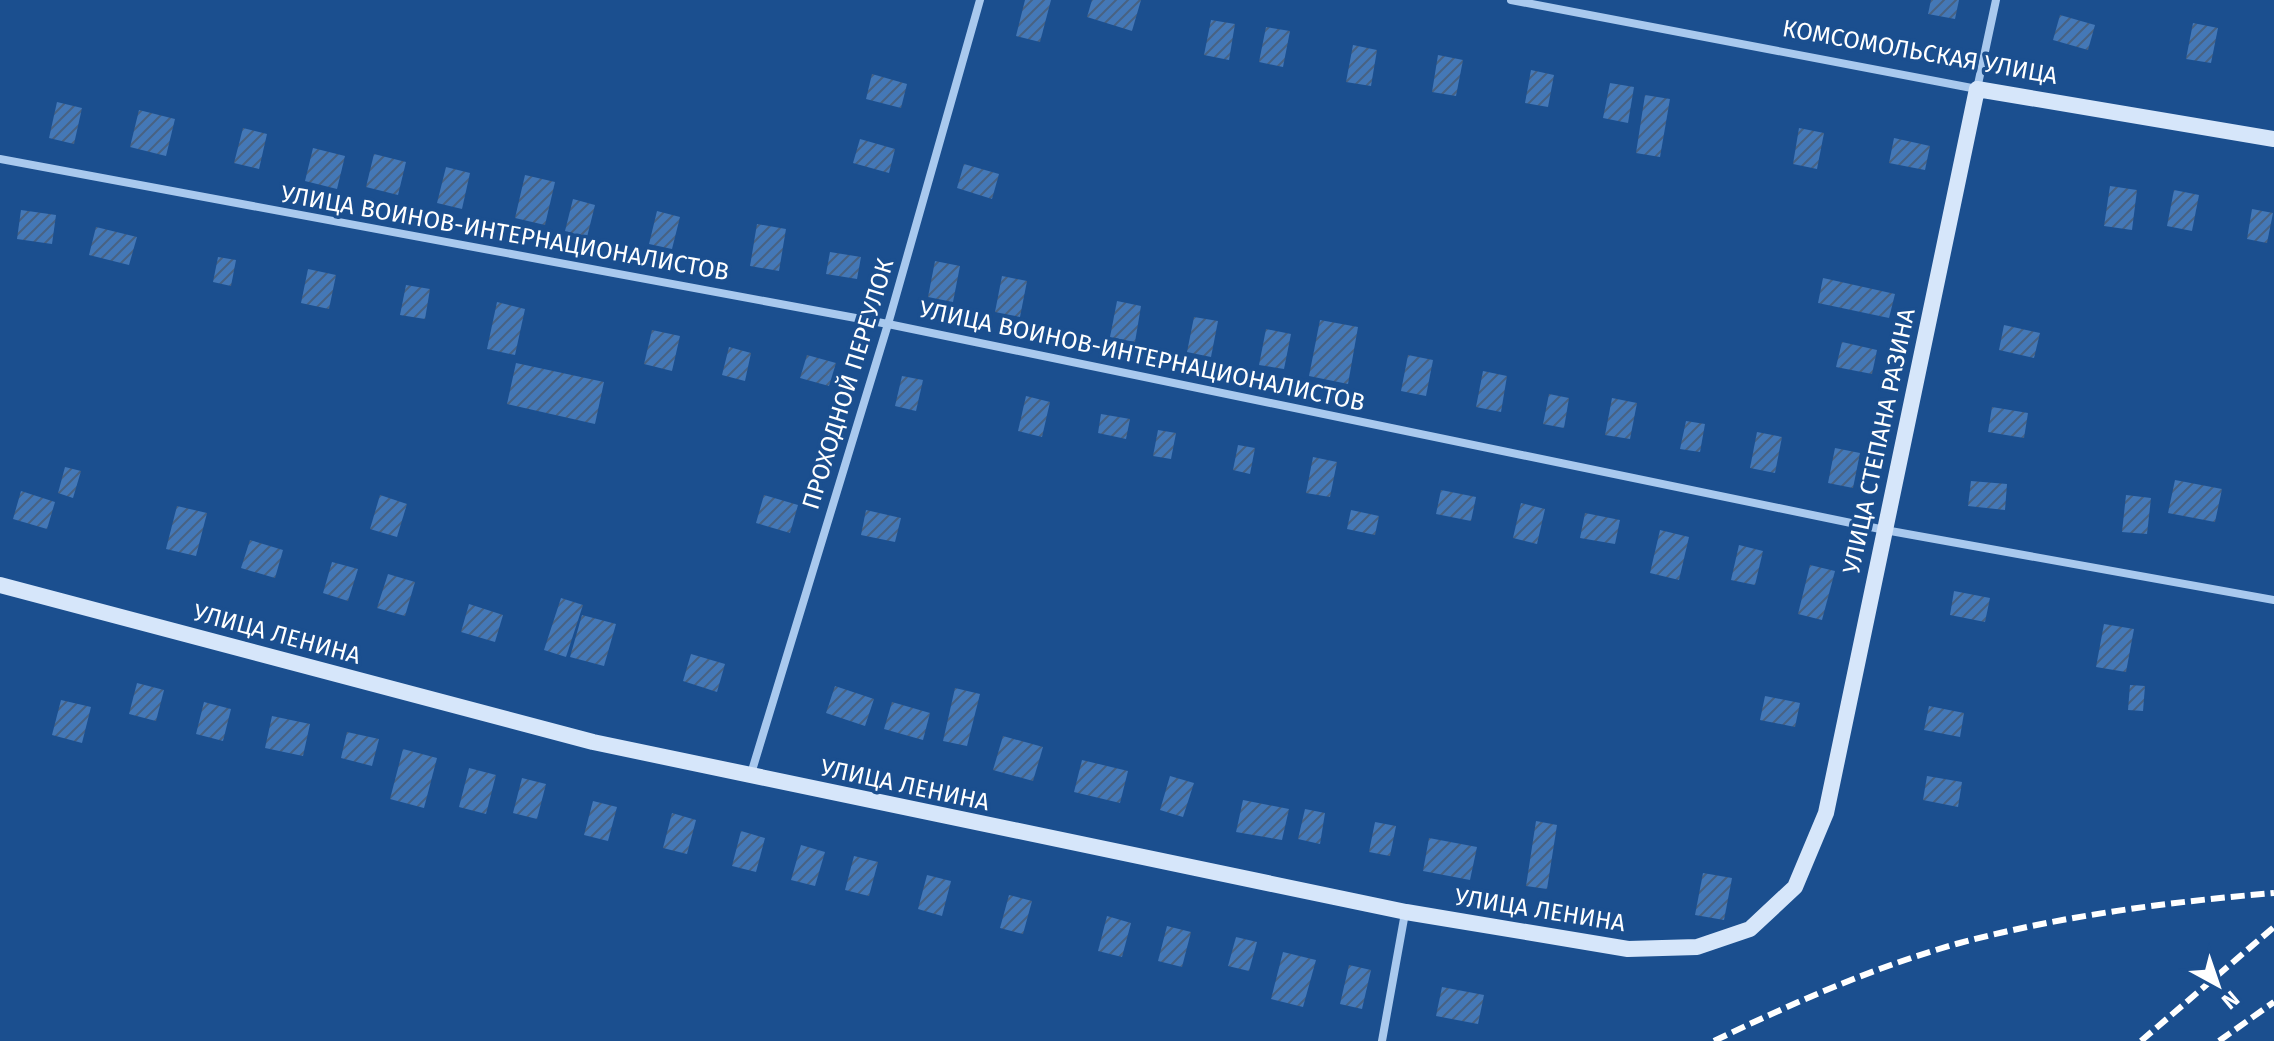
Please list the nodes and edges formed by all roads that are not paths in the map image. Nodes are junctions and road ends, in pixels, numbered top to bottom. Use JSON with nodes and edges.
{"nodes":[{"id":1,"x":980,"y":0,"type":"edge"},
{"id":2,"x":1511,"y":0,"type":"edge"},
{"id":3,"x":1996,"y":0,"type":"edge"},
{"id":4,"x":1977,"y":89,"type":"junction"},
{"id":5,"x":2274,"y":139,"type":"edge"},
{"id":6,"x":0,"y":159,"type":"edge"},
{"id":7,"x":888,"y":324,"type":"junction"},
{"id":8,"x":1885,"y":530,"type":"junction"},
{"id":9,"x":0,"y":585,"type":"edge"},
{"id":10,"x":2274,"y":600,"type":"edge"},
{"id":11,"x":750,"y":777,"type":"junction"},
{"id":12,"x":1795,"y":887,"type":"joint"},
{"id":13,"x":1406,"y":912,"type":"junction"},
{"id":14,"x":1382,"y":1041,"type":"edge"}],
"edges":[{"from":1,"to":7,"type":"street","name":"ПРОХОДНОЙ ПЕРЕУЛОК"},
{"from":2,"to":4,"type":"street","name":"КОМСОМОЛЬСКАЯ УЛИЦА"},
{"from":3,"to":4,"type":"street","name":"УЛИЦА СТЕПАНА РАЗИНА"},
{"from":4,"to":5,"type":"main road","name":"КОМСОМОЛЬСКАЯ УЛИЦА"},
{"from":4,"to":8,"type":"main road","name":"УЛИЦА СТЕПАНА РАЗИНА"},
{"from":6,"to":7,"type":"street","name":"УЛИЦА ВОИНОВ-ИНТЕРНАЦИОНАЛИСТОВ"},
{"from":7,"to":8,"type":"street","name":"УЛИЦА ВОИНОВ-ИНТЕРНАЦИОНАЛИСТОВ"},
{"from":7,"to":11,"type":"street","name":"ПРОХОДНОЙ ПЕРЕУЛОК"},
{"from":8,"to":10,"type":"street","name":"УЛИЦА ВОИНОВ-ИНТЕРНАЦИОНАЛИСТОВ"},
{"from":8,"to":12,"type":"main road","name":"УЛИЦА СТЕПАНА РАЗИНА"},
{"from":9,"to":11,"type":"main road","name":"УЛИЦА ЛЕНИНА"},
{"from":11,"to":13,"type":"main road","name":"УЛИЦА ЛЕНИНА"},
{"from":12,"to":13,"type":"main road","name":"УЛИЦА ЛЕНИНА"},
{"from":13,"to":14,"type":"street"}]}
